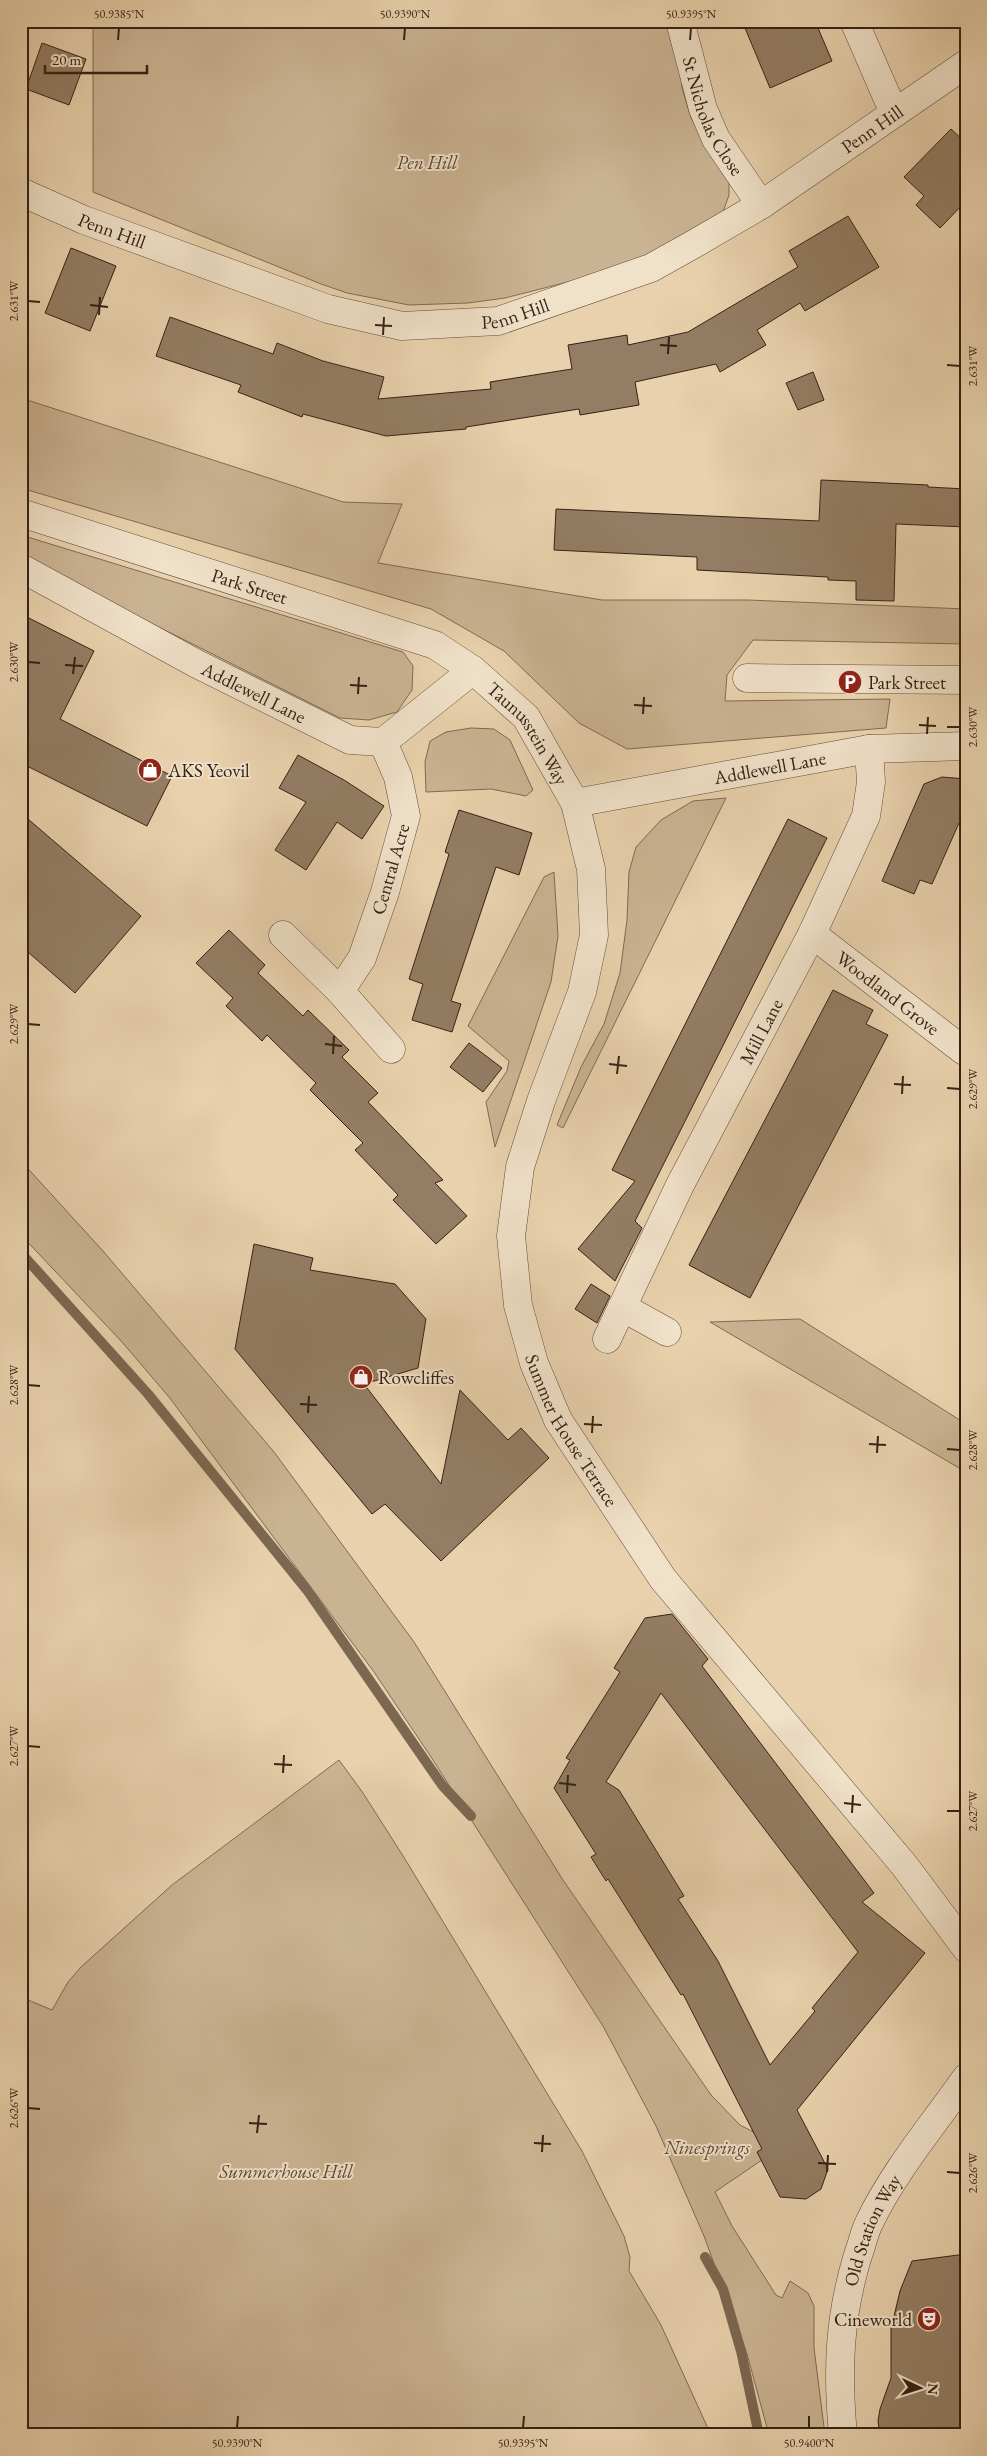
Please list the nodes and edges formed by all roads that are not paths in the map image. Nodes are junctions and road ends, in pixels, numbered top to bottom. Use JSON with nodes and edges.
{"nodes":[{"id":1,"x":680,"y":21,"type":"edge"},
{"id":2,"x":854,"y":21,"type":"edge"},
{"id":3,"x":966,"y":64,"type":"edge"},
{"id":4,"x":894,"y":113,"type":"junction"},
{"id":5,"x":21,"y":192,"type":"edge"},
{"id":6,"x":760,"y":205,"type":"junction"},
{"id":7,"x":21,"y":513,"type":"edge"},
{"id":8,"x":24,"y":574,"type":"edge"},
{"id":9,"x":474,"y":670,"type":"junction"},
{"id":10,"x":748,"y":678,"type":"dead end"},
{"id":11,"x":966,"y":680,"type":"edge"},
{"id":12,"x":383,"y":742,"type":"junction"},
{"id":13,"x":966,"y":746,"type":"edge"},
{"id":14,"x":869,"y":749,"type":"junction"},
{"id":15,"x":574,"y":803,"type":"junction"},
{"id":16,"x":812,"y":934,"type":"junction"},
{"id":17,"x":283,"y":935,"type":"dead end"},
{"id":18,"x":340,"y":991,"type":"junction"},
{"id":19,"x":391,"y":1049,"type":"dead end"},
{"id":20,"x":964,"y":1051,"type":"dead end"},
{"id":21,"x":622,"y":1307,"type":"junction"},
{"id":22,"x":667,"y":1332,"type":"dead end"},
{"id":23,"x":607,"y":1340,"type":"dead end"},
{"id":24,"x":966,"y":1948,"type":"edge"},
{"id":25,"x":966,"y":2078,"type":"edge"},
{"id":26,"x":843,"y":2435,"type":"edge"}],
"edges":[{"from":1,"to":6,"type":"street","name":"St Nicholas Close"},
{"from":2,"to":4,"type":"street"},
{"from":3,"to":4,"type":"street","name":"Penn Hill"},
{"from":4,"to":6,"type":"street","name":"Penn Hill"},
{"from":5,"to":6,"type":"street","name":"Penn Hill"},
{"from":7,"to":9,"type":"street","name":"Park Street"},
{"from":8,"to":12,"type":"street","name":"Addlewell Lane"},
{"from":9,"to":12,"type":"street"},
{"from":9,"to":15,"type":"street","name":"Taunusstein Way"},
{"from":10,"to":11,"type":"street"},
{"from":12,"to":18,"type":"street","name":"Central Acre"},
{"from":13,"to":14,"type":"street","name":"Addlewell Lane"},
{"from":14,"to":15,"type":"street","name":"Addlewell Lane"},
{"from":14,"to":16,"type":"street","name":"Mill Lane"},
{"from":15,"to":24,"type":"street","name":"Summer House Terrace"},
{"from":16,"to":20,"type":"street","name":"Woodland Grove"},
{"from":16,"to":21,"type":"street","name":"Mill Lane"},
{"from":17,"to":18,"type":"street"},
{"from":18,"to":19,"type":"street"},
{"from":21,"to":22,"type":"street"},
{"from":21,"to":23,"type":"street","name":"Mill Lane"},
{"from":25,"to":26,"type":"street","name":"Old Station Way"}]}
